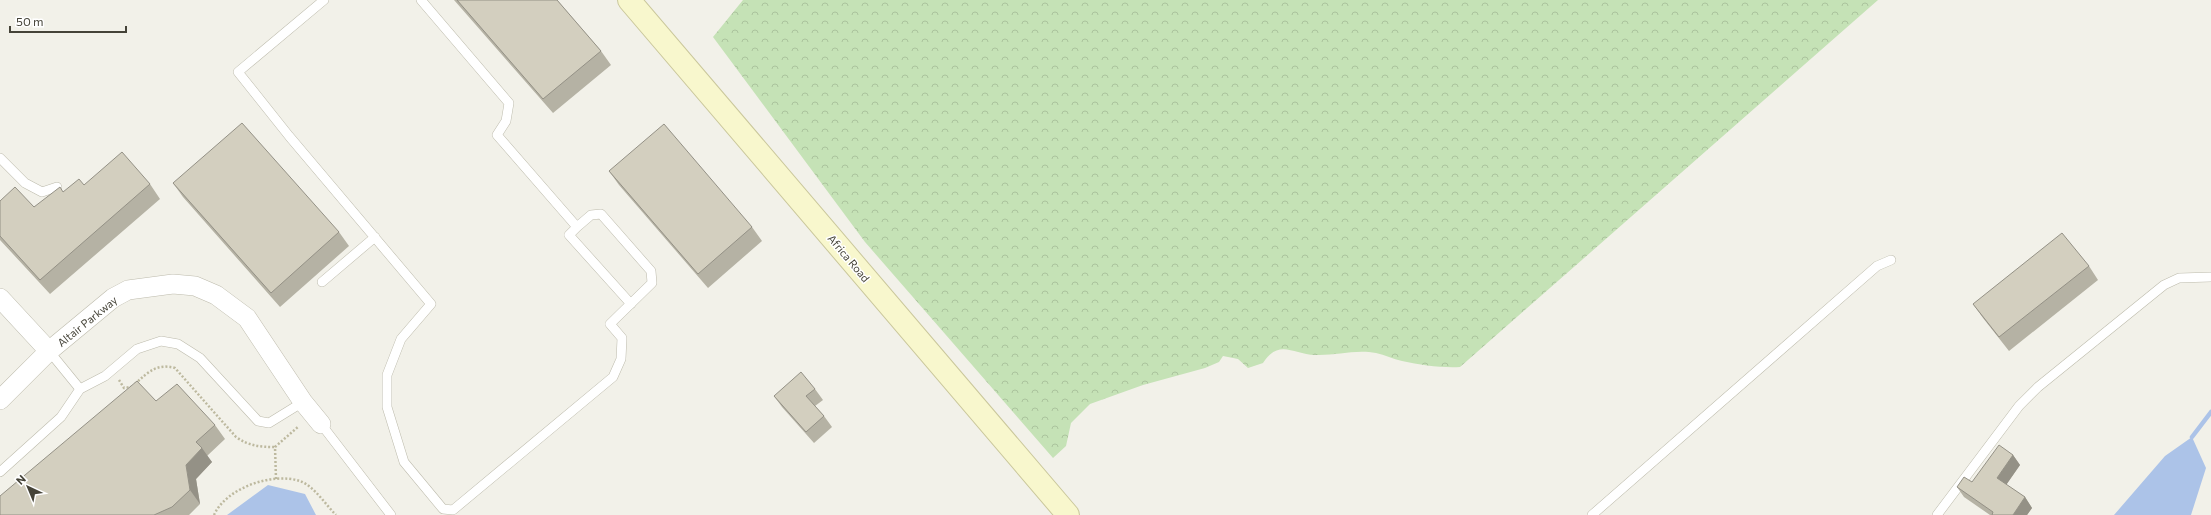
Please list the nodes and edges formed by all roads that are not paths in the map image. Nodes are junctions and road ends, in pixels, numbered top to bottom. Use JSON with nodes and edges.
{"nodes":[{"id":1,"x":324,"y":0,"type":"edge"},
{"id":2,"x":421,"y":0,"type":"edge"},
{"id":3,"x":629,"y":0,"type":"edge"},
{"id":4,"x":0,"y":158,"type":"edge"},
{"id":5,"x":57,"y":187,"type":"edge"},
{"id":6,"x":577,"y":227,"type":"junction"},
{"id":7,"x":375,"y":236,"type":"junction"},
{"id":8,"x":1891,"y":260,"type":"dead end"},
{"id":9,"x":2211,"y":277,"type":"edge"},
{"id":10,"x":322,"y":282,"type":"dead end"},
{"id":11,"x":0,"y":298,"type":"edge"},
{"id":12,"x":630,"y":304,"type":"junction"},
{"id":13,"x":49,"y":352,"type":"junction"},
{"id":14,"x":80,"y":390,"type":"junction"},
{"id":15,"x":0,"y":400,"type":"edge"},
{"id":16,"x":303,"y":402,"type":"junction"},
{"id":17,"x":321,"y":424,"type":"joint"},
{"id":18,"x":0,"y":472,"type":"edge"},
{"id":19,"x":391,"y":515,"type":"edge"},
{"id":20,"x":1068,"y":515,"type":"edge"},
{"id":21,"x":1592,"y":515,"type":"edge"},
{"id":22,"x":1937,"y":515,"type":"edge"}],
"edges":[{"from":1,"to":7,"type":"lane"},
{"from":2,"to":6,"type":"lane"},
{"from":3,"to":20,"type":"street","name":"Africa Road"},
{"from":4,"to":5,"type":"lane"},
{"from":6,"to":12,"type":"lane"},
{"from":6,"to":12,"type":"lane"},
{"from":7,"to":10,"type":"lane"},
{"from":7,"to":12,"type":"lane"},
{"from":8,"to":21,"type":"lane"},
{"from":9,"to":22,"type":"lane"},
{"from":11,"to":13,"type":"street"},
{"from":13,"to":14,"type":"lane"},
{"from":13,"to":15,"type":"street","name":"Altair Parkway"},
{"from":13,"to":16,"type":"street","name":"Altair Parkway"},
{"from":14,"to":16,"type":"lane"},
{"from":14,"to":18,"type":"lane"},
{"from":16,"to":17,"type":"street","name":"Altair Parkway"},
{"from":17,"to":19,"type":"lane"}]}
